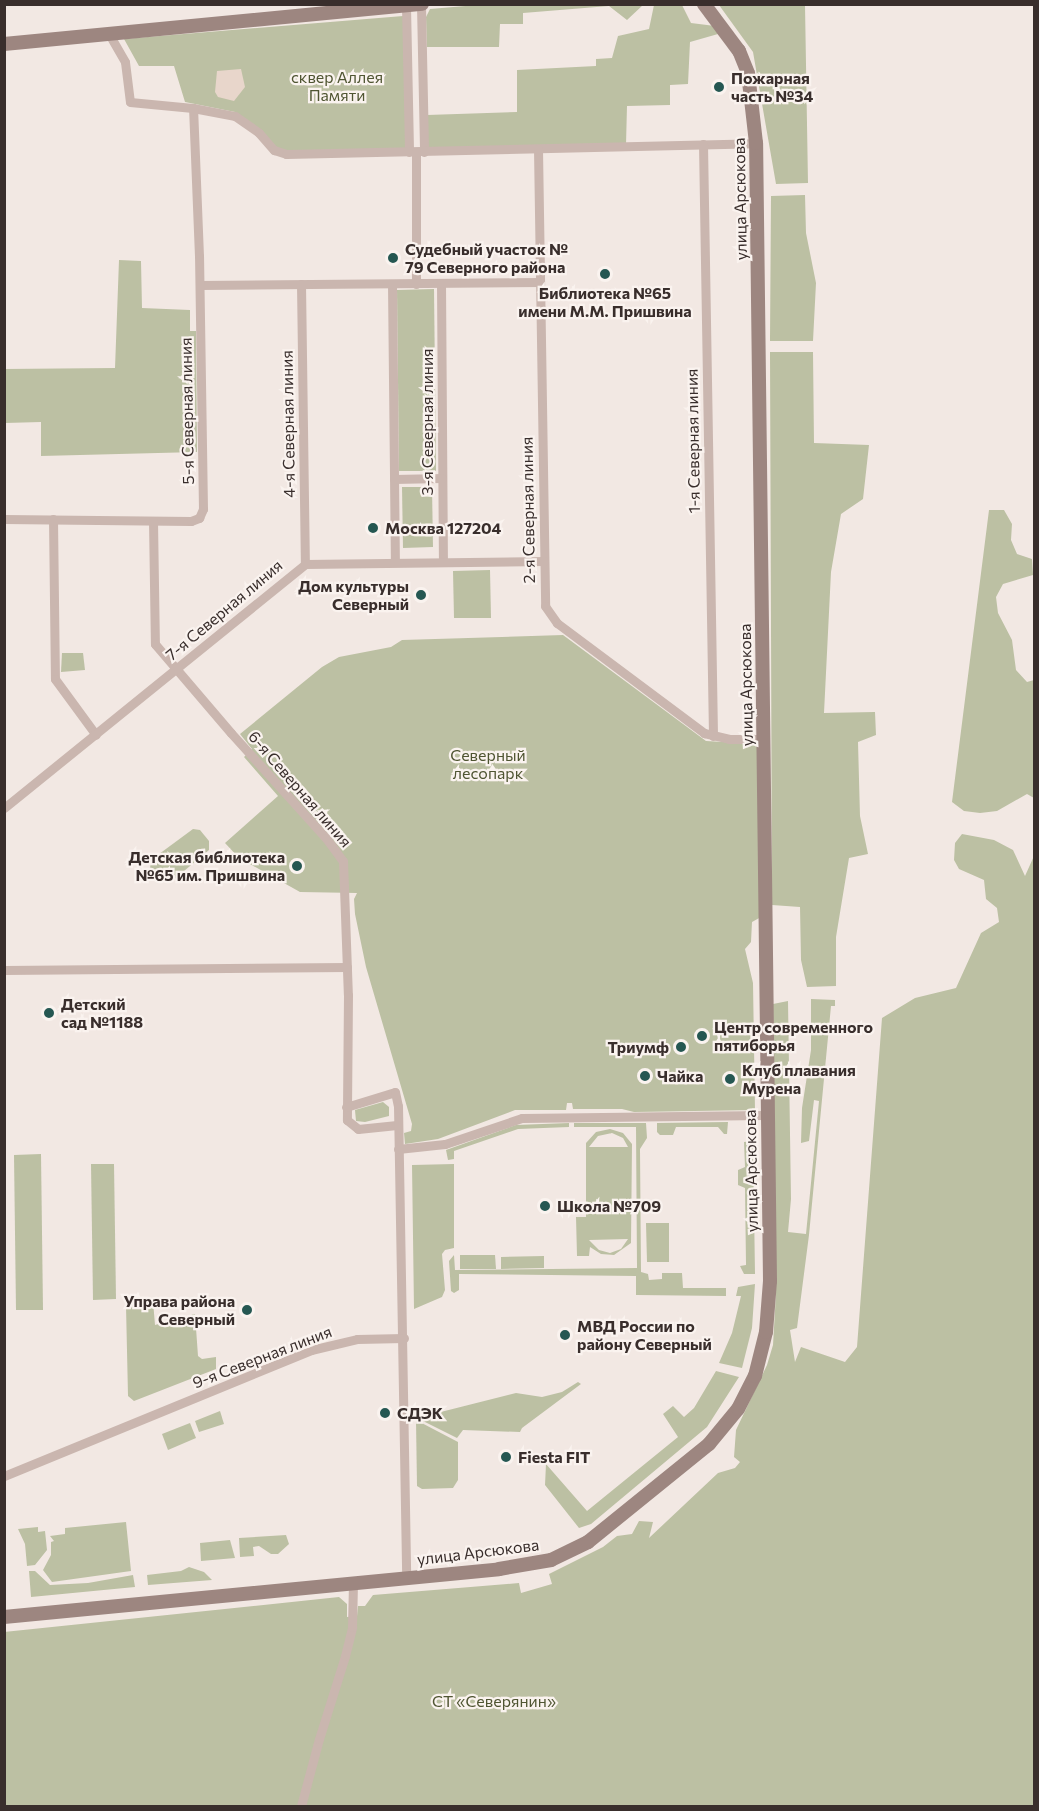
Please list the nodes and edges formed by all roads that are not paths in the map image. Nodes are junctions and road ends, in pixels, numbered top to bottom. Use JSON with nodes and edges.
{"nodes":[{"id":1,"x":704,"y":4,"type":"edge"},
{"id":2,"x":421,"y":5,"type":"edge"},
{"id":3,"x":406,"y":6,"type":"edge"},
{"id":4,"x":109,"y":34,"type":"junction"},
{"id":5,"x":4,"y":44,"type":"edge"},
{"id":6,"x":193,"y":108,"type":"junction"},
{"id":7,"x":756,"y":143,"type":"junction"},
{"id":8,"x":703,"y":144,"type":"junction"},
{"id":9,"x":538,"y":149,"type":"junction"},
{"id":10,"x":416,"y":152,"type":"junction"},
{"id":11,"x":540,"y":282,"type":"junction"},
{"id":12,"x":441,"y":283,"type":"junction"},
{"id":13,"x":301,"y":284,"type":"junction"},
{"id":14,"x":392,"y":284,"type":"junction"},
{"id":15,"x":416,"y":284,"type":"junction"},
{"id":16,"x":200,"y":285,"type":"junction"},
{"id":17,"x":442,"y":478,"type":"junction"},
{"id":18,"x":394,"y":479,"type":"junction"},
{"id":19,"x":4,"y":519,"type":"edge"},
{"id":20,"x":53,"y":519,"type":"junction"},
{"id":21,"x":153,"y":521,"type":"junction"},
{"id":22,"x":544,"y":561,"type":"junction"},
{"id":23,"x":395,"y":562,"type":"junction"},
{"id":24,"x":443,"y":562,"type":"junction"},
{"id":25,"x":305,"y":564,"type":"junction"},
{"id":26,"x":176,"y":670,"type":"junction"},
{"id":27,"x":96,"y":735,"type":"junction"},
{"id":28,"x":713,"y":736,"type":"junction"},
{"id":29,"x":763,"y":739,"type":"junction"},
{"id":30,"x":4,"y":808,"type":"edge"},
{"id":31,"x":347,"y":967,"type":"junction"},
{"id":32,"x":4,"y":970,"type":"edge"},
{"id":33,"x":346,"y":1107,"type":"junction"},
{"id":34,"x":767,"y":1115,"type":"junction"},
{"id":35,"x":397,"y":1125,"type":"junction"},
{"id":36,"x":399,"y":1149,"type":"junction"},
{"id":37,"x":404,"y":1338,"type":"junction"},
{"id":38,"x":4,"y":1476,"type":"edge"},
{"id":39,"x":406,"y":1578,"type":"junction"},
{"id":40,"x":353,"y":1583,"type":"junction"},
{"id":41,"x":4,"y":1617,"type":"edge"},
{"id":42,"x":302,"y":1806,"type":"edge"}],
"edges":[{"from":1,"to":7,"type":"street","name":"улица Арсюкова"},
{"from":2,"to":3,"type":"street"},
{"from":2,"to":10,"type":"street"},
{"from":3,"to":4,"type":"street"},
{"from":3,"to":10,"type":"street"},
{"from":4,"to":5,"type":"street"},
{"from":4,"to":6,"type":"street"},
{"from":6,"to":10,"type":"street"},
{"from":6,"to":16,"type":"street","name":"5-я Северная линия"},
{"from":7,"to":8,"type":"street"},
{"from":7,"to":29,"type":"street","name":"улица Арсюкова"},
{"from":8,"to":9,"type":"street"},
{"from":8,"to":28,"type":"street","name":"1-я Северная линия"},
{"from":9,"to":10,"type":"street"},
{"from":9,"to":11,"type":"street","name":"2-я Северная линия"},
{"from":10,"to":15,"type":"street"},
{"from":11,"to":12,"type":"street"},
{"from":11,"to":22,"type":"street","name":"2-я Северная линия"},
{"from":12,"to":15,"type":"street"},
{"from":12,"to":17,"type":"street","name":"3-я Северная линия"},
{"from":13,"to":14,"type":"street"},
{"from":13,"to":16,"type":"street"},
{"from":13,"to":25,"type":"street","name":"4-я Северная линия"},
{"from":14,"to":15,"type":"street"},
{"from":14,"to":18,"type":"street","name":"3-я Северная линия"},
{"from":16,"to":21,"type":"street","name":"5-я Северная линия"},
{"from":17,"to":18,"type":"street"},
{"from":17,"to":24,"type":"street","name":"3-я Северная линия"},
{"from":18,"to":23,"type":"street","name":"3-я Северная линия"},
{"from":19,"to":20,"type":"street","name":"5-я Северная линия"},
{"from":20,"to":21,"type":"street","name":"5-я Северная линия"},
{"from":20,"to":27,"type":"street"},
{"from":21,"to":26,"type":"street","name":"6-я Северная линия"},
{"from":22,"to":24,"type":"street","name":"7-я Северная линия"},
{"from":22,"to":28,"type":"street","name":"2-я Северная линия"},
{"from":23,"to":24,"type":"street","name":"7-я Северная линия"},
{"from":23,"to":25,"type":"street","name":"7-я Северная линия"},
{"from":25,"to":26,"type":"street","name":"7-я Северная линия"},
{"from":26,"to":27,"type":"street","name":"7-я Северная линия"},
{"from":26,"to":31,"type":"street","name":"6-я Северная линия"},
{"from":27,"to":30,"type":"street","name":"7-я Северная линия"},
{"from":28,"to":29,"type":"street","name":"2-я Северная линия"},
{"from":29,"to":34,"type":"street","name":"улица Арсюкова"},
{"from":31,"to":32,"type":"street"},
{"from":31,"to":33,"type":"street","name":"6-я Северная линия"},
{"from":33,"to":35,"type":"street"},
{"from":33,"to":35,"type":"street"},
{"from":34,"to":36,"type":"street"},
{"from":34,"to":39,"type":"street","name":"улица Арсюкова"},
{"from":35,"to":36,"type":"street"},
{"from":36,"to":37,"type":"street"},
{"from":37,"to":38,"type":"street","name":"9-я Северная линия"},
{"from":37,"to":39,"type":"street"},
{"from":39,"to":40,"type":"street","name":"улица Арсюкова"},
{"from":40,"to":41,"type":"street","name":"улица Арсюкова"},
{"from":40,"to":42,"type":"street"}]}
